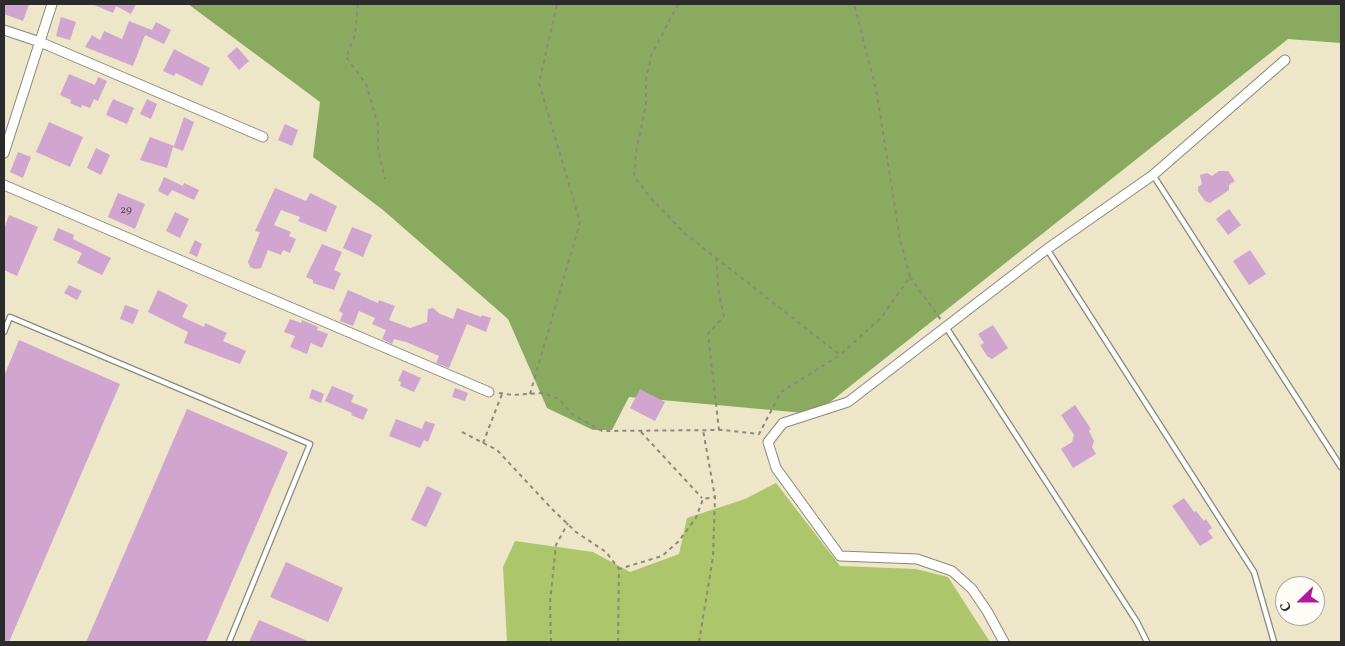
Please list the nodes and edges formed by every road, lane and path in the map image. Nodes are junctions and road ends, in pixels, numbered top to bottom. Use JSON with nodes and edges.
{"nodes":[{"id":1,"x":52,"y":4,"type":"edge"},
{"id":2,"x":358,"y":4,"type":"edge"},
{"id":3,"x":557,"y":4,"type":"edge"},
{"id":4,"x":678,"y":4,"type":"edge"},
{"id":5,"x":854,"y":4,"type":"edge"},
{"id":6,"x":4,"y":30,"type":"edge"},
{"id":7,"x":40,"y":42,"type":"junction"},
{"id":8,"x":1285,"y":60,"type":"dead end"},
{"id":9,"x":263,"y":137,"type":"dead end"},
{"id":10,"x":4,"y":153,"type":"edge"},
{"id":11,"x":1153,"y":175,"type":"junction"},
{"id":12,"x":385,"y":180,"type":"dead end"},
{"id":13,"x":4,"y":185,"type":"edge"},
{"id":14,"x":1047,"y":249,"type":"junction"},
{"id":15,"x":716,"y":258,"type":"junction"},
{"id":16,"x":910,"y":277,"type":"junction"},
{"id":17,"x":946,"y":327,"type":"junction"},
{"id":18,"x":4,"y":332,"type":"edge"},
{"id":19,"x":840,"y":355,"type":"junction"},
{"id":20,"x":489,"y":392,"type":"joint"},
{"id":21,"x":502,"y":393,"type":"junction"},
{"id":22,"x":530,"y":394,"type":"junction"},
{"id":23,"x":703,"y":430,"type":"junction"},
{"id":24,"x":718,"y":430,"type":"junction"},
{"id":25,"x":462,"y":432,"type":"dead end"},
{"id":26,"x":641,"y":432,"type":"junction"},
{"id":27,"x":483,"y":443,"type":"junction"},
{"id":28,"x":1341,"y":467,"type":"edge"},
{"id":29,"x":715,"y":497,"type":"junction"},
{"id":30,"x":703,"y":499,"type":"junction"},
{"id":31,"x":568,"y":523,"type":"junction"},
{"id":32,"x":619,"y":569,"type":"junction"},
{"id":33,"x":229,"y":642,"type":"edge"},
{"id":34,"x":551,"y":642,"type":"edge"},
{"id":35,"x":618,"y":642,"type":"edge"},
{"id":36,"x":699,"y":642,"type":"edge"},
{"id":37,"x":1004,"y":642,"type":"edge"},
{"id":38,"x":1147,"y":642,"type":"edge"},
{"id":39,"x":1274,"y":642,"type":"edge"}],
"edges":[{"from":1,"to":7,"type":"street"},
{"from":2,"to":12,"type":"path"},
{"from":3,"to":22,"type":"path"},
{"from":4,"to":15,"type":"path"},
{"from":5,"to":16,"type":"path"},
{"from":6,"to":7,"type":"street"},
{"from":7,"to":9,"type":"street"},
{"from":7,"to":10,"type":"street"},
{"from":8,"to":11,"type":"street"},
{"from":11,"to":14,"type":"street"},
{"from":11,"to":28,"type":"lane"},
{"from":13,"to":20,"type":"street"},
{"from":14,"to":17,"type":"street"},
{"from":14,"to":39,"type":"lane"},
{"from":15,"to":19,"type":"path"},
{"from":15,"to":24,"type":"path"},
{"from":16,"to":17,"type":"path"},
{"from":16,"to":19,"type":"path"},
{"from":17,"to":37,"type":"street"},
{"from":17,"to":38,"type":"lane"},
{"from":18,"to":33,"type":"lane"},
{"from":19,"to":24,"type":"path"},
{"from":20,"to":21,"type":"path"},
{"from":21,"to":22,"type":"path"},
{"from":21,"to":27,"type":"path"},
{"from":22,"to":26,"type":"path"},
{"from":23,"to":24,"type":"path"},
{"from":23,"to":26,"type":"path"},
{"from":23,"to":29,"type":"path"},
{"from":25,"to":27,"type":"path"},
{"from":26,"to":30,"type":"path"},
{"from":27,"to":31,"type":"path"},
{"from":29,"to":30,"type":"path"},
{"from":29,"to":36,"type":"path"},
{"from":30,"to":32,"type":"path"},
{"from":31,"to":32,"type":"path"},
{"from":31,"to":34,"type":"path"},
{"from":32,"to":35,"type":"path"}]}
